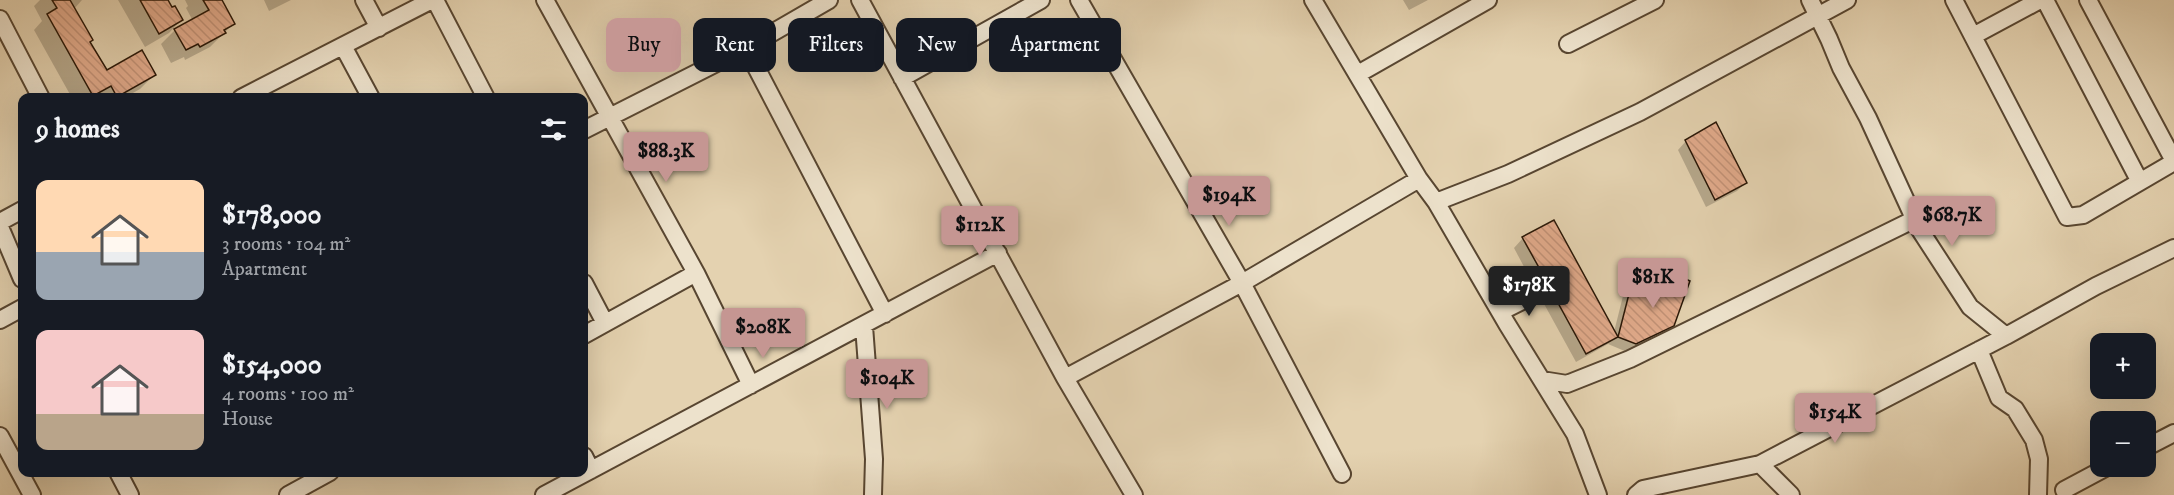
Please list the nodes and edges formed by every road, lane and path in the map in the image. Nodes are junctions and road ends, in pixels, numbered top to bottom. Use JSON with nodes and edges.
{"nodes":[{"id":1,"x":364,"y":0,"type":"edge"},
{"id":2,"x":434,"y":0,"type":"edge"},
{"id":3,"x":545,"y":0,"type":"edge"},
{"id":4,"x":829,"y":0,"type":"edge"},
{"id":5,"x":860,"y":0,"type":"edge"},
{"id":6,"x":1041,"y":0,"type":"edge"},
{"id":7,"x":1079,"y":0,"type":"edge"},
{"id":8,"x":1313,"y":0,"type":"edge"},
{"id":9,"x":1488,"y":0,"type":"edge"},
{"id":10,"x":1655,"y":0,"type":"edge"},
{"id":11,"x":1810,"y":0,"type":"edge"},
{"id":12,"x":1847,"y":0,"type":"edge"},
{"id":13,"x":1954,"y":0,"type":"edge"},
{"id":14,"x":2040,"y":0,"type":"edge"},
{"id":15,"x":2045,"y":0,"type":"edge"},
{"id":16,"x":2088,"y":0,"type":"edge"},
{"id":17,"x":1818,"y":16,"type":"junction"},
{"id":18,"x":0,"y":19,"type":"edge"},
{"id":19,"x":379,"y":28,"type":"junction"},
{"id":20,"x":776,"y":31,"type":"edge"},
{"id":21,"x":1973,"y":36,"type":"junction"},
{"id":22,"x":1568,"y":44,"type":"dead end"},
{"id":23,"x":343,"y":46,"type":"junction"},
{"id":24,"x":699,"y":72,"type":"edge"},
{"id":25,"x":759,"y":72,"type":"edge"},
{"id":26,"x":1358,"y":74,"type":"junction"},
{"id":27,"x":902,"y":78,"type":"junction"},
{"id":28,"x":264,"y":92,"type":"edge"},
{"id":29,"x":38,"y":93,"type":"edge"},
{"id":30,"x":368,"y":93,"type":"edge"},
{"id":31,"x":483,"y":93,"type":"edge"},
{"id":32,"x":610,"y":117,"type":"junction"},
{"id":33,"x":588,"y":128,"type":"edge"},
{"id":34,"x":2174,"y":161,"type":"edge"},
{"id":35,"x":1419,"y":179,"type":"junction"},
{"id":36,"x":2140,"y":182,"type":"junction"},
{"id":37,"x":1436,"y":202,"type":"junction"},
{"id":38,"x":18,"y":212,"type":"edge"},
{"id":39,"x":1915,"y":219,"type":"junction"},
{"id":40,"x":0,"y":222,"type":"edge"},
{"id":41,"x":0,"y":227,"type":"edge"},
{"id":42,"x":2174,"y":248,"type":"edge"},
{"id":43,"x":998,"y":253,"type":"junction"},
{"id":44,"x":18,"y":270,"type":"edge"},
{"id":45,"x":696,"y":273,"type":"junction"},
{"id":46,"x":1242,"y":283,"type":"junction"},
{"id":47,"x":588,"y":291,"type":"edge"},
{"id":48,"x":1542,"y":291,"type":"dead end"},
{"id":49,"x":18,"y":310,"type":"edge"},
{"id":50,"x":1500,"y":312,"type":"junction"},
{"id":51,"x":885,"y":314,"type":"junction"},
{"id":52,"x":0,"y":320,"type":"edge"},
{"id":53,"x":605,"y":324,"type":"junction"},
{"id":54,"x":864,"y":326,"type":"junction"},
{"id":55,"x":588,"y":333,"type":"edge"},
{"id":56,"x":2006,"y":336,"type":"junction"},
{"id":57,"x":1979,"y":350,"type":"junction"},
{"id":58,"x":1065,"y":378,"type":"junction"},
{"id":59,"x":1542,"y":381,"type":"junction"},
{"id":60,"x":751,"y":385,"type":"junction"},
{"id":61,"x":2174,"y":433,"type":"edge"},
{"id":62,"x":0,"y":436,"type":"edge"},
{"id":63,"x":2156,"y":442,"type":"edge"},
{"id":64,"x":588,"y":463,"type":"edge"},
{"id":65,"x":1760,"y":464,"type":"junction"},
{"id":66,"x":18,"y":469,"type":"edge"},
{"id":67,"x":1342,"y":474,"type":"dead end"},
{"id":68,"x":2090,"y":476,"type":"edge"},
{"id":69,"x":22,"y":477,"type":"edge"},
{"id":70,"x":121,"y":477,"type":"edge"},
{"id":71,"x":568,"y":477,"type":"edge"},
{"id":72,"x":313,"y":483,"type":"edge"},
{"id":73,"x":2064,"y":490,"type":"dead end"},
{"id":74,"x":32,"y":495,"type":"edge"},
{"id":75,"x":130,"y":495,"type":"edge"},
{"id":76,"x":288,"y":495,"type":"edge"},
{"id":77,"x":544,"y":495,"type":"edge"},
{"id":78,"x":873,"y":495,"type":"edge"},
{"id":79,"x":1134,"y":495,"type":"edge"},
{"id":80,"x":1598,"y":495,"type":"edge"},
{"id":81,"x":1636,"y":495,"type":"edge"},
{"id":82,"x":1791,"y":495,"type":"edge"},
{"id":83,"x":2038,"y":495,"type":"edge"}],
"edges":[{"from":1,"to":19,"type":"street"},
{"from":2,"to":19,"type":"street"},
{"from":2,"to":31,"type":"street"},
{"from":3,"to":32,"type":"street"},
{"from":4,"to":20,"type":"street"},
{"from":5,"to":27,"type":"street"},
{"from":6,"to":27,"type":"street"},
{"from":7,"to":46,"type":"street"},
{"from":8,"to":26,"type":"street"},
{"from":9,"to":26,"type":"street"},
{"from":10,"to":22,"type":"street"},
{"from":11,"to":17,"type":"street"},
{"from":12,"to":17,"type":"street"},
{"from":13,"to":21,"type":"street"},
{"from":14,"to":21,"type":"street"},
{"from":15,"to":36,"type":"street"},
{"from":16,"to":34,"type":"street"},
{"from":17,"to":37,"type":"street"},
{"from":17,"to":39,"type":"street"},
{"from":18,"to":29,"type":"street"},
{"from":19,"to":23,"type":"street"},
{"from":21,"to":36,"type":"street"},
{"from":23,"to":28,"type":"street"},
{"from":23,"to":30,"type":"street"},
{"from":24,"to":32,"type":"street"},
{"from":25,"to":51,"type":"street"},
{"from":26,"to":35,"type":"street"},
{"from":27,"to":43,"type":"street"},
{"from":32,"to":33,"type":"street"},
{"from":32,"to":45,"type":"street"},
{"from":34,"to":36,"type":"street"},
{"from":35,"to":37,"type":"street"},
{"from":35,"to":46,"type":"street"},
{"from":37,"to":50,"type":"street"},
{"from":38,"to":40,"type":"street"},
{"from":39,"to":56,"type":"street"},
{"from":39,"to":59,"type":"street"},
{"from":41,"to":44,"type":"street"},
{"from":42,"to":56,"type":"street"},
{"from":43,"to":51,"type":"street"},
{"from":43,"to":58,"type":"street"},
{"from":45,"to":53,"type":"street"},
{"from":45,"to":60,"type":"street"},
{"from":46,"to":58,"type":"street"},
{"from":46,"to":67,"type":"street"},
{"from":47,"to":53,"type":"street"},
{"from":48,"to":50,"type":"street"},
{"from":49,"to":52,"type":"street"},
{"from":50,"to":59,"type":"street"},
{"from":51,"to":54,"type":"street"},
{"from":53,"to":55,"type":"street"},
{"from":54,"to":60,"type":"street"},
{"from":54,"to":78,"type":"street"},
{"from":56,"to":57,"type":"street"},
{"from":57,"to":65,"type":"street"},
{"from":57,"to":83,"type":"street"},
{"from":58,"to":79,"type":"street"},
{"from":59,"to":80,"type":"street"},
{"from":60,"to":64,"type":"street"},
{"from":61,"to":63,"type":"street"},
{"from":62,"to":66,"type":"street"},
{"from":65,"to":81,"type":"street"},
{"from":65,"to":82,"type":"street"},
{"from":68,"to":73,"type":"street"},
{"from":69,"to":74,"type":"street"},
{"from":70,"to":75,"type":"street"},
{"from":71,"to":77,"type":"street"},
{"from":72,"to":76,"type":"street"}]}
